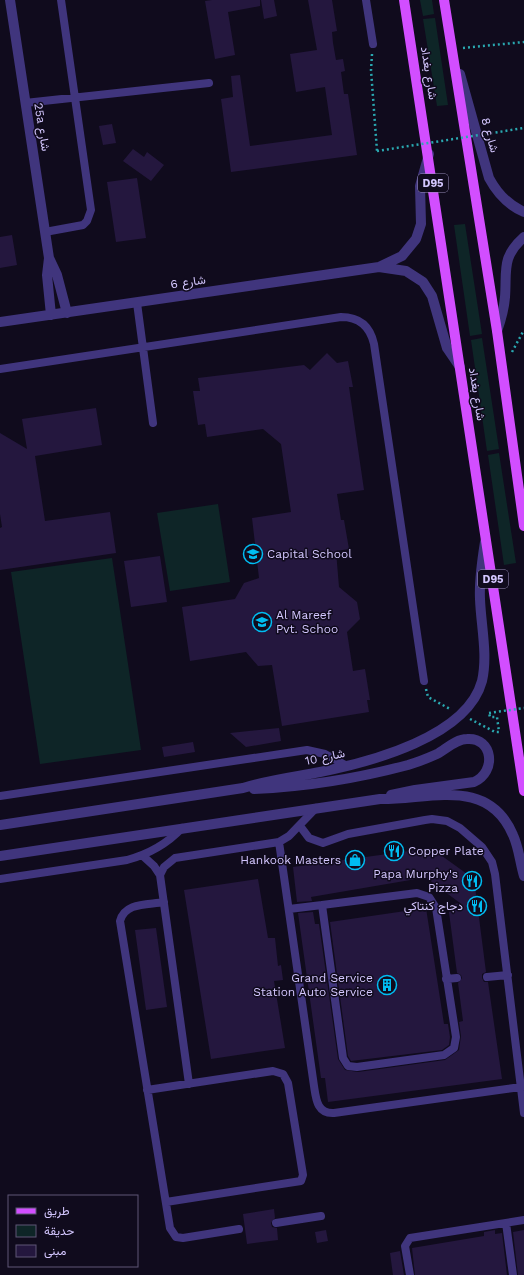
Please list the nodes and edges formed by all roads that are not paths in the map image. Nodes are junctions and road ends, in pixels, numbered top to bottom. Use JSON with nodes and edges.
{"nodes":[{"id":1,"x":10,"y":0,"type":"edge"},
{"id":2,"x":61,"y":0,"type":"edge"},
{"id":3,"x":366,"y":0,"type":"edge"},
{"id":4,"x":404,"y":0,"type":"edge"},
{"id":5,"x":444,"y":0,"type":"edge"},
{"id":6,"x":373,"y":44,"type":"road end"},
{"id":7,"x":453,"y":50,"type":"junction"},
{"id":8,"x":209,"y":83,"type":"dead end"},
{"id":9,"x":75,"y":96,"type":"junction"},
{"id":10,"x":26,"y":103,"type":"junction"},
{"id":11,"x":429,"y":154,"type":"junction"},
{"id":12,"x":524,"y":212,"type":"edge"},
{"id":13,"x":45,"y":232,"type":"junction"},
{"id":14,"x":524,"y":237,"type":"edge"},
{"id":15,"x":49,"y":258,"type":"junction"},
{"id":16,"x":379,"y":267,"type":"junction"},
{"id":17,"x":137,"y":303,"type":"junction"},
{"id":18,"x":67,"y":313,"type":"junction"},
{"id":19,"x":51,"y":315,"type":"junction"},
{"id":20,"x":0,"y":322,"type":"edge"},
{"id":21,"x":497,"y":331,"type":"junction"},
{"id":22,"x":143,"y":348,"type":"junction"},
{"id":23,"x":460,"y":367,"type":"junction"},
{"id":24,"x":0,"y":369,"type":"edge"},
{"id":25,"x":153,"y":423,"type":"dead end"},
{"id":26,"x":524,"y":526,"type":"edge"},
{"id":27,"x":486,"y":536,"type":"junction"},
{"id":28,"x":424,"y":681,"type":"dead end"},
{"id":29,"x":347,"y":766,"type":"junction"},
{"id":30,"x":243,"y":788,"type":"junction"},
{"id":31,"x":524,"y":791,"type":"edge"},
{"id":32,"x":0,"y":796,"type":"edge"},
{"id":33,"x":380,"y":799,"type":"junction"},
{"id":34,"x":316,"y":808,"type":"junction"},
{"id":35,"x":0,"y":825,"type":"edge"},
{"id":36,"x":300,"y":826,"type":"junction"},
{"id":37,"x":182,"y":828,"type":"junction"},
{"id":38,"x":278,"y":842,"type":"junction"},
{"id":39,"x":0,"y":856,"type":"edge"},
{"id":40,"x":143,"y":856,"type":"junction"},
{"id":41,"x":160,"y":875,"type":"junction"},
{"id":42,"x":524,"y":876,"type":"edge"},
{"id":43,"x":0,"y":878,"type":"edge"},
{"id":44,"x":164,"y":902,"type":"junction"},
{"id":45,"x":322,"y":905,"type":"junction"},
{"id":46,"x":289,"y":909,"type":"junction"},
{"id":47,"x":508,"y":975,"type":"junction"},
{"id":48,"x":487,"y":977,"type":"dead end"},
{"id":49,"x":457,"y":978,"type":"dead end"},
{"id":50,"x":446,"y":980,"type":"junction"},
{"id":51,"x":189,"y":1084,"type":"junction"},
{"id":52,"x":521,"y":1087,"type":"junction"},
{"id":53,"x":146,"y":1090,"type":"junction"},
{"id":54,"x":524,"y":1113,"type":"edge"},
{"id":55,"x":166,"y":1202,"type":"junction"},
{"id":56,"x":321,"y":1216,"type":"dead end"},
{"id":57,"x":524,"y":1220,"type":"edge"},
{"id":58,"x":506,"y":1223,"type":"junction"},
{"id":59,"x":276,"y":1224,"type":"dead end"},
{"id":60,"x":239,"y":1229,"type":"dead end"},
{"id":61,"x":410,"y":1275,"type":"edge"},
{"id":62,"x":513,"y":1275,"type":"edge"}],
"edges":[{"from":1,"to":10,"type":"street","name":"25a شارع"},
{"from":2,"to":9,"type":"lane"},
{"from":3,"to":6,"type":"lane"},
{"from":4,"to":11,"type":"main road","name":"شارع بغداد","number":"D95"},
{"from":5,"to":7,"type":"main road"},
{"from":7,"to":12,"type":"street","name":"شارع 8"},
{"from":7,"to":21,"type":"main road"},
{"from":8,"to":9,"type":"lane"},
{"from":9,"to":10,"type":"lane"},
{"from":9,"to":13,"type":"lane"},
{"from":10,"to":13,"type":"street","name":"25a شارع"},
{"from":11,"to":16,"type":"street","name":"شارع 6"},
{"from":11,"to":23,"type":"main road","name":"شارع بغداد","number":"D95"},
{"from":13,"to":15,"type":"street","name":"25a شارع"},
{"from":14,"to":21,"type":"street"},
{"from":15,"to":18,"type":"street","name":"25a شارع"},
{"from":15,"to":19,"type":"street","name":"25a شارع"},
{"from":16,"to":17,"type":"street","name":"شارع 6"},
{"from":16,"to":23,"type":"street","name":"شارع 6"},
{"from":17,"to":18,"type":"street","name":"شارع 6"},
{"from":17,"to":22,"type":"lane"},
{"from":18,"to":19,"type":"street","name":"شارع 6"},
{"from":19,"to":20,"type":"street","name":"شارع 6"},
{"from":21,"to":26,"type":"main road"},
{"from":22,"to":24,"type":"lane"},
{"from":22,"to":25,"type":"lane"},
{"from":22,"to":28,"type":"lane"},
{"from":23,"to":27,"type":"main road","name":"شارع بغداد","number":"D95"},
{"from":27,"to":29,"type":"street","name":"شارع 10"},
{"from":27,"to":31,"type":"main road","name":"شارع بغداد","number":"D95"},
{"from":29,"to":30,"type":"street","name":"شارع 10"},
{"from":29,"to":32,"type":"lane"},
{"from":30,"to":33,"type":"street"},
{"from":30,"to":35,"type":"street","name":"شارع 10"},
{"from":33,"to":34,"type":"street"},
{"from":33,"to":42,"type":"street"},
{"from":34,"to":36,"type":"lane"},
{"from":34,"to":37,"type":"street"},
{"from":36,"to":38,"type":"lane"},
{"from":36,"to":47,"type":"lane"},
{"from":37,"to":39,"type":"street"},
{"from":37,"to":40,"type":"lane"},
{"from":38,"to":41,"type":"lane"},
{"from":38,"to":46,"type":"lane"},
{"from":40,"to":41,"type":"lane"},
{"from":40,"to":43,"type":"lane"},
{"from":41,"to":44,"type":"lane"},
{"from":44,"to":51,"type":"lane"},
{"from":44,"to":53,"type":"lane"},
{"from":45,"to":46,"type":"lane"},
{"from":45,"to":50,"type":"lane"},
{"from":45,"to":50,"type":"lane"},
{"from":46,"to":52,"type":"lane"},
{"from":47,"to":48,"type":"lane"},
{"from":47,"to":52,"type":"lane"},
{"from":49,"to":50,"type":"lane"},
{"from":51,"to":53,"type":"lane"},
{"from":51,"to":55,"type":"lane"},
{"from":52,"to":54,"type":"lane"},
{"from":53,"to":55,"type":"lane"},
{"from":55,"to":60,"type":"lane"},
{"from":56,"to":59,"type":"lane"},
{"from":57,"to":58,"type":"lane"},
{"from":58,"to":61,"type":"lane"},
{"from":58,"to":62,"type":"lane"}]}
